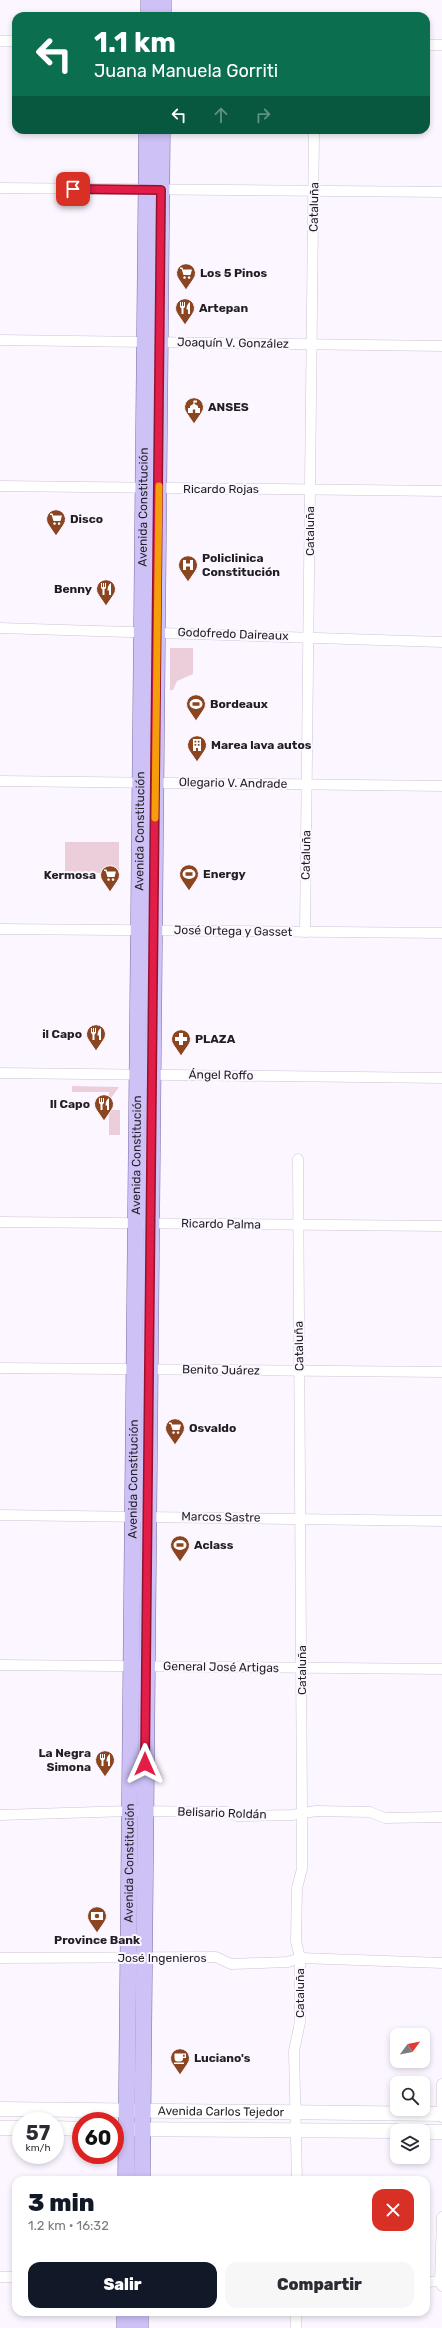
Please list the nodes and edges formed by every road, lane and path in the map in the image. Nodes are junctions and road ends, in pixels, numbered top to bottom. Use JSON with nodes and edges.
{"nodes":[{"id":1,"x":149,"y":0,"type":"edge"},
{"id":2,"x":163,"y":0,"type":"edge"},
{"id":3,"x":149,"y":12,"type":"edge"},
{"id":4,"x":163,"y":12,"type":"edge"},
{"id":5,"x":0,"y":41,"type":"edge"},
{"id":6,"x":12,"y":41,"type":"edge"},
{"id":7,"x":430,"y":44,"type":"edge"},
{"id":8,"x":442,"y":45,"type":"edge"},
{"id":9,"x":148,"y":134,"type":"edge"},
{"id":10,"x":161,"y":134,"type":"edge"},
{"id":11,"x":314,"y":134,"type":"edge"},
{"id":12,"x":0,"y":188,"type":"edge"},
{"id":13,"x":154,"y":190,"type":"junction"},
{"id":14,"x":314,"y":191,"type":"junction"},
{"id":15,"x":442,"y":192,"type":"edge"},
{"id":16,"x":0,"y":340,"type":"edge"},
{"id":17,"x":153,"y":342,"type":"junction"},
{"id":18,"x":311,"y":344,"type":"junction"},
{"id":19,"x":442,"y":346,"type":"edge"},
{"id":20,"x":0,"y":486,"type":"edge"},
{"id":21,"x":151,"y":488,"type":"junction"},
{"id":22,"x":310,"y":490,"type":"junction"},
{"id":23,"x":442,"y":491,"type":"edge"},
{"id":24,"x":0,"y":628,"type":"edge"},
{"id":25,"x":150,"y":632,"type":"junction"},
{"id":26,"x":309,"y":637,"type":"junction"},
{"id":27,"x":442,"y":642,"type":"edge"},
{"id":28,"x":0,"y":781,"type":"edge"},
{"id":29,"x":148,"y":782,"type":"junction"},
{"id":30,"x":307,"y":784,"type":"junction"},
{"id":31,"x":442,"y":786,"type":"edge"},
{"id":32,"x":0,"y":929,"type":"edge"},
{"id":33,"x":147,"y":930,"type":"junction"},
{"id":34,"x":305,"y":932,"type":"junction"},
{"id":35,"x":442,"y":933,"type":"edge"},
{"id":36,"x":0,"y":1073,"type":"edge"},
{"id":37,"x":145,"y":1074,"type":"junction"},
{"id":38,"x":442,"y":1078,"type":"edge"},
{"id":39,"x":298,"y":1159,"type":"dead end"},
{"id":40,"x":0,"y":1222,"type":"edge"},
{"id":41,"x":144,"y":1223,"type":"junction"},
{"id":42,"x":298,"y":1225,"type":"junction"},
{"id":43,"x":442,"y":1226,"type":"edge"},
{"id":44,"x":0,"y":1368,"type":"edge"},
{"id":45,"x":142,"y":1369,"type":"junction"},
{"id":46,"x":299,"y":1371,"type":"junction"},
{"id":47,"x":442,"y":1372,"type":"edge"},
{"id":48,"x":0,"y":1515,"type":"edge"},
{"id":49,"x":141,"y":1516,"type":"junction"},
{"id":50,"x":301,"y":1518,"type":"junction"},
{"id":51,"x":442,"y":1521,"type":"edge"},
{"id":52,"x":0,"y":1665,"type":"edge"},
{"id":53,"x":139,"y":1666,"type":"junction"},
{"id":54,"x":302,"y":1668,"type":"junction"},
{"id":55,"x":442,"y":1669,"type":"edge"},
{"id":56,"x":138,"y":1811,"type":"junction"},
{"id":57,"x":302,"y":1813,"type":"junction"},
{"id":58,"x":0,"y":1815,"type":"edge"},
{"id":59,"x":442,"y":1817,"type":"edge"},
{"id":60,"x":0,"y":1958,"type":"edge"},
{"id":61,"x":136,"y":1958,"type":"junction"},
{"id":62,"x":300,"y":1958,"type":"junction"},
{"id":63,"x":442,"y":1963,"type":"edge"},
{"id":64,"x":442,"y":2084,"type":"edge"},
{"id":65,"x":0,"y":2109,"type":"edge"},
{"id":66,"x":135,"y":2110,"type":"junction"},
{"id":67,"x":294,"y":2112,"type":"junction"},
{"id":68,"x":442,"y":2115,"type":"edge"},
{"id":69,"x":0,"y":2128,"type":"edge"},
{"id":70,"x":12,"y":2128,"type":"edge"},
{"id":71,"x":128,"y":2129,"type":"edge"},
{"id":72,"x":296,"y":2131,"type":"junction"},
{"id":73,"x":390,"y":2131,"type":"edge"},
{"id":74,"x":430,"y":2132,"type":"edge"},
{"id":75,"x":442,"y":2132,"type":"edge"},
{"id":76,"x":126,"y":2176,"type":"edge"},
{"id":77,"x":141,"y":2176,"type":"edge"},
{"id":78,"x":297,"y":2176,"type":"edge"},
{"id":79,"x":442,"y":2217,"type":"edge"},
{"id":80,"x":0,"y":2277,"type":"edge"},
{"id":81,"x":12,"y":2277,"type":"edge"},
{"id":82,"x":430,"y":2282,"type":"edge"},
{"id":83,"x":441,"y":2283,"type":"edge"},
{"id":84,"x":125,"y":2316,"type":"edge"},
{"id":85,"x":140,"y":2316,"type":"edge"},
{"id":86,"x":296,"y":2316,"type":"edge"},
{"id":87,"x":125,"y":2328,"type":"edge"},
{"id":88,"x":140,"y":2328,"type":"edge"},
{"id":89,"x":296,"y":2328,"type":"edge"}],
"edges":[{"from":1,"to":3,"type":"main road"},
{"from":2,"to":4,"type":"main road"},
{"from":5,"to":6,"type":"street"},
{"from":7,"to":8,"type":"street"},
{"from":9,"to":13,"type":"main road","name":"Avenida Constitución"},
{"from":10,"to":13,"type":"main road","name":"Avenida Constitución"},
{"from":11,"to":14,"type":"street","name":"Cataluña"},
{"from":12,"to":13,"type":"street"},
{"from":13,"to":14,"type":"street"},
{"from":13,"to":17,"type":"main road","name":"Avenida Constitución"},
{"from":14,"to":15,"type":"street"},
{"from":14,"to":18,"type":"street","name":"Cataluña"},
{"from":16,"to":17,"type":"street","name":"Joaquín V. González"},
{"from":17,"to":18,"type":"street","name":"Joaquín V. González"},
{"from":17,"to":21,"type":"main road","name":"Avenida Constitución"},
{"from":18,"to":19,"type":"street","name":"Joaquín V. González"},
{"from":18,"to":22,"type":"street","name":"Cataluña"},
{"from":20,"to":21,"type":"street","name":"Ricardo Rojas"},
{"from":21,"to":22,"type":"street","name":"Ricardo Rojas"},
{"from":21,"to":25,"type":"main road","name":"Avenida Constitución"},
{"from":22,"to":23,"type":"street","name":"Ricardo Rojas"},
{"from":22,"to":26,"type":"street","name":"Cataluña"},
{"from":24,"to":25,"type":"street","name":"Godofredo Daireaux"},
{"from":25,"to":26,"type":"street","name":"Godofredo Daireaux"},
{"from":25,"to":29,"type":"main road","name":"Avenida Constitución"},
{"from":26,"to":27,"type":"street","name":"Godofredo Daireaux"},
{"from":26,"to":30,"type":"street","name":"Cataluña"},
{"from":28,"to":29,"type":"street","name":"Olegario V. Andrade"},
{"from":29,"to":30,"type":"street","name":"Olegario V. Andrade"},
{"from":29,"to":33,"type":"main road","name":"Avenida Constitución"},
{"from":30,"to":31,"type":"street","name":"Olegario V. Andrade"},
{"from":30,"to":34,"type":"street","name":"Cataluña"},
{"from":32,"to":33,"type":"street","name":"José Ortega y Gasset"},
{"from":33,"to":34,"type":"street","name":"José Ortega y Gasset"},
{"from":33,"to":37,"type":"main road","name":"Avenida Constitución"},
{"from":34,"to":35,"type":"street","name":"José Ortega y Gasset"},
{"from":36,"to":37,"type":"street","name":"Ángel Roffo"},
{"from":37,"to":38,"type":"street","name":"Ángel Roffo"},
{"from":37,"to":41,"type":"main road","name":"Avenida Constitución"},
{"from":39,"to":42,"type":"street","name":"Cataluña"},
{"from":40,"to":41,"type":"street","name":"Ricardo Palma"},
{"from":41,"to":42,"type":"street","name":"Ricardo Palma"},
{"from":41,"to":45,"type":"main road","name":"Avenida Constitución"},
{"from":42,"to":43,"type":"street","name":"Ricardo Palma"},
{"from":42,"to":46,"type":"street","name":"Cataluña"},
{"from":44,"to":45,"type":"street","name":"Benito Juárez"},
{"from":45,"to":46,"type":"street","name":"Benito Juárez"},
{"from":45,"to":49,"type":"main road","name":"Avenida Constitución"},
{"from":46,"to":47,"type":"street","name":"Benito Juárez"},
{"from":46,"to":50,"type":"street","name":"Cataluña"},
{"from":48,"to":49,"type":"street","name":"Marcos Sastre"},
{"from":49,"to":50,"type":"street","name":"Marcos Sastre"},
{"from":49,"to":53,"type":"main road","name":"Avenida Constitución"},
{"from":50,"to":51,"type":"street","name":"Marcos Sastre"},
{"from":50,"to":54,"type":"street","name":"Cataluña"},
{"from":52,"to":53,"type":"street","name":"General José Artigas"},
{"from":53,"to":54,"type":"street","name":"General José Artigas"},
{"from":53,"to":56,"type":"main road","name":"Avenida Constitución"},
{"from":54,"to":55,"type":"street","name":"General José Artigas"},
{"from":54,"to":57,"type":"street","name":"Cataluña"},
{"from":56,"to":57,"type":"street","name":"Belisario Roldán"},
{"from":56,"to":58,"type":"street","name":"Belisario Roldán"},
{"from":56,"to":61,"type":"main road","name":"Avenida Constitución"},
{"from":57,"to":59,"type":"street","name":"Belisario Roldán"},
{"from":57,"to":62,"type":"street","name":"Cataluña"},
{"from":60,"to":61,"type":"street","name":"José Ingenieros"},
{"from":61,"to":62,"type":"street","name":"José Ingenieros"},
{"from":61,"to":66,"type":"main road","name":"Avenida Constitución"},
{"from":62,"to":63,"type":"street","name":"José Ingenieros"},
{"from":62,"to":67,"type":"street","name":"Cataluña"},
{"from":64,"to":68,"type":"street"},
{"from":65,"to":66,"type":"main road","name":"Avenida Carlos Tejedor"},
{"from":66,"to":67,"type":"main road","name":"Avenida Carlos Tejedor"},
{"from":66,"to":71,"type":"main road","name":"Avenida Constitución"},
{"from":67,"to":68,"type":"main road","name":"Avenida Carlos Tejedor"},
{"from":67,"to":72,"type":"street","name":"Cataluña"},
{"from":69,"to":70,"type":"main road"},
{"from":71,"to":72,"type":"main road","name":"Avenida Carlos Tejedor"},
{"from":71,"to":76,"type":"main road","name":"Avenida Constitución"},
{"from":71,"to":77,"type":"main road","name":"Avenida Constitución"},
{"from":72,"to":73,"type":"main road","name":"Avenida Carlos Tejedor"},
{"from":72,"to":78,"type":"street","name":"Cataluña"},
{"from":74,"to":75,"type":"main road"},
{"from":79,"to":83,"type":"street"},
{"from":80,"to":81,"type":"street"},
{"from":82,"to":83,"type":"street"},
{"from":84,"to":87,"type":"main road"},
{"from":85,"to":88,"type":"main road"},
{"from":86,"to":89,"type":"street"}]}
